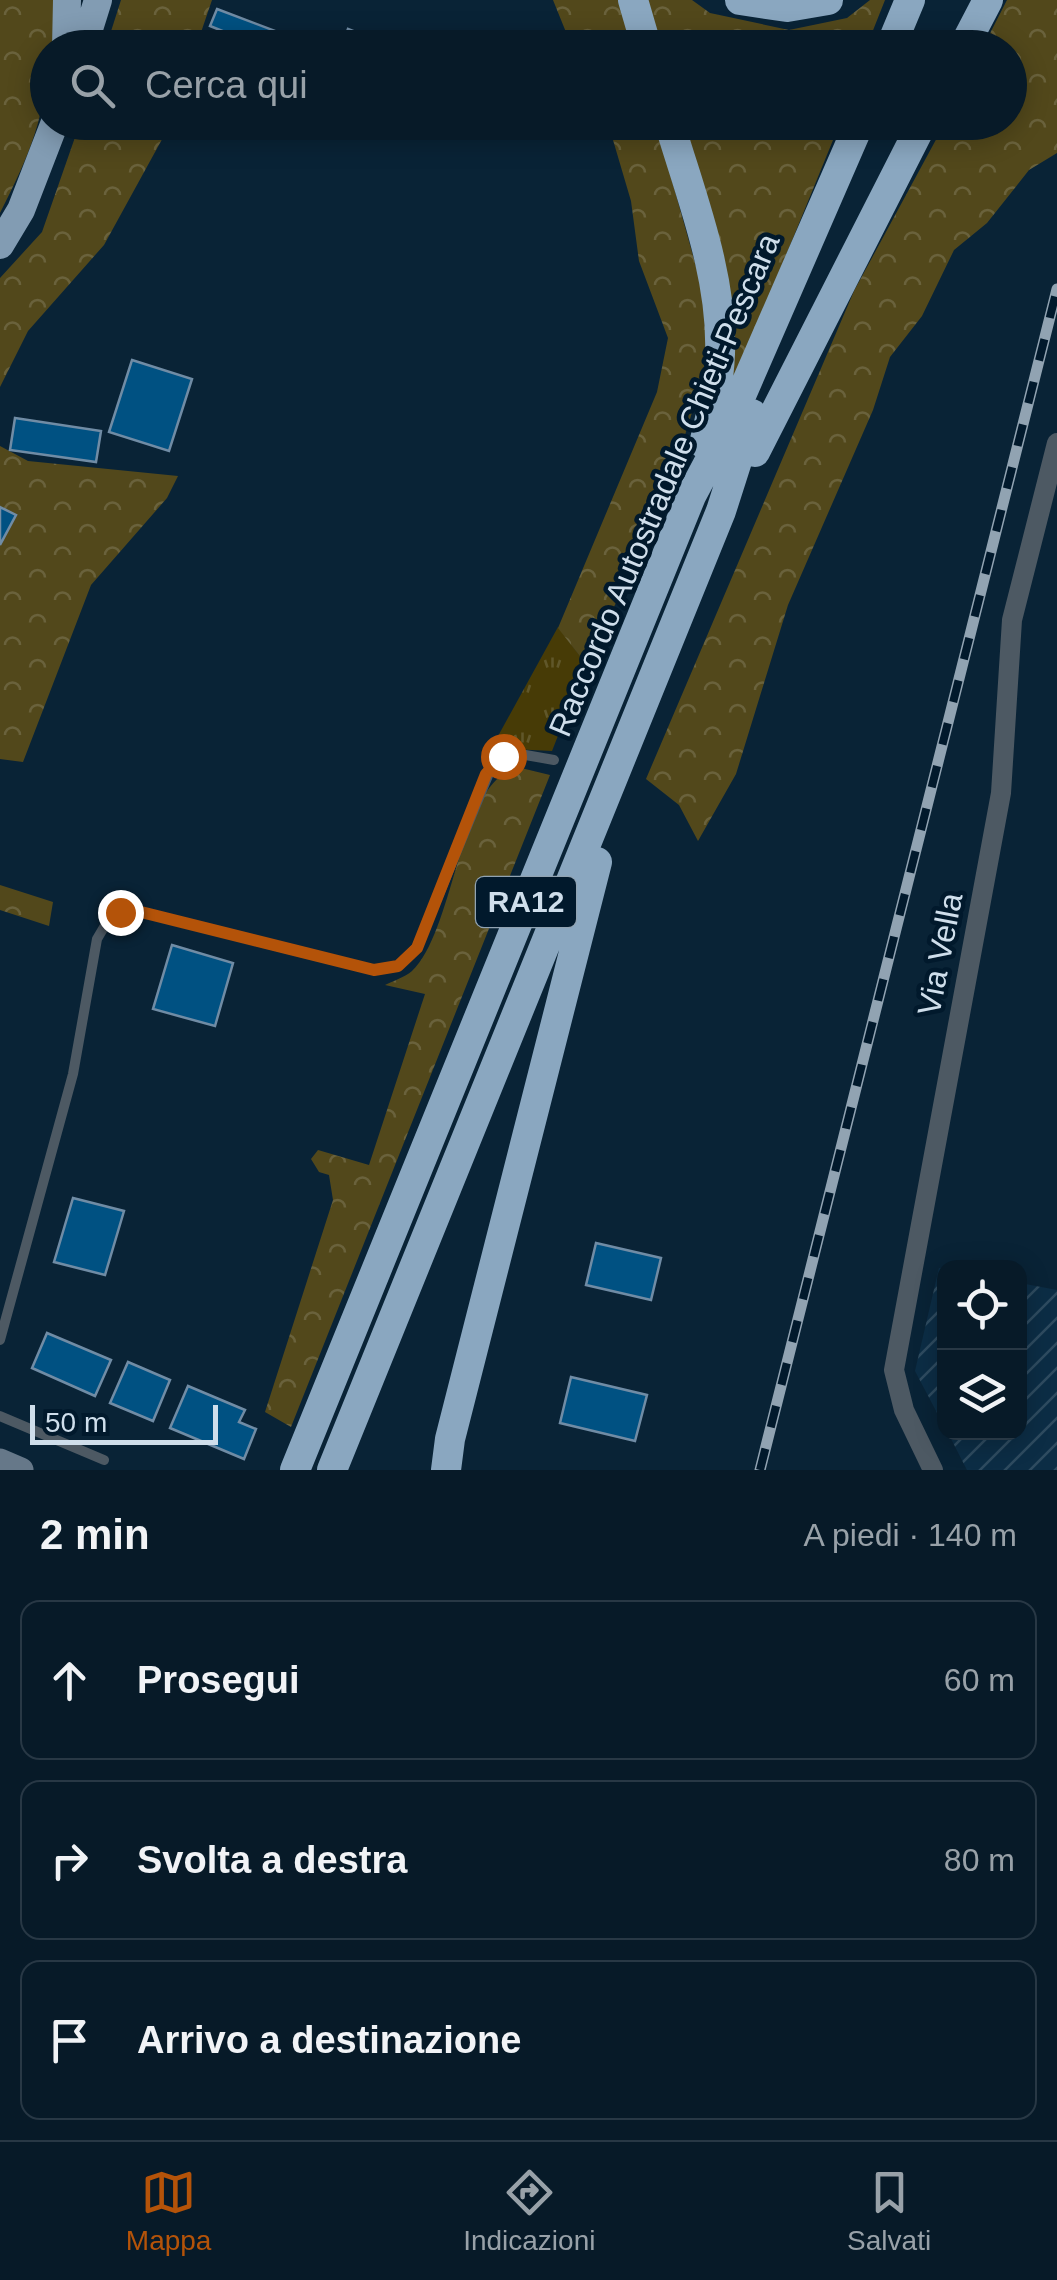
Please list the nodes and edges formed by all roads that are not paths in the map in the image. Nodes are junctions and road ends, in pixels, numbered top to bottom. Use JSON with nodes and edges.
{"nodes":[{"id":1,"x":66,"y":0,"type":"edge"},
{"id":2,"x":98,"y":0,"type":"edge"},
{"id":3,"x":632,"y":0,"type":"edge"},
{"id":4,"x":740,"y":0,"type":"edge"},
{"id":5,"x":828,"y":0,"type":"edge"},
{"id":6,"x":910,"y":0,"type":"edge"},
{"id":7,"x":988,"y":0,"type":"edge"},
{"id":8,"x":66,"y":30,"type":"edge"},
{"id":9,"x":89,"y":30,"type":"edge"},
{"id":10,"x":641,"y":30,"type":"edge"},
{"id":11,"x":898,"y":30,"type":"edge"},
{"id":12,"x":972,"y":30,"type":"edge"},
{"id":13,"x":48,"y":140,"type":"edge"},
{"id":14,"x":674,"y":140,"type":"edge"},
{"id":15,"x":853,"y":140,"type":"edge"},
{"id":16,"x":914,"y":140,"type":"edge"},
{"id":17,"x":830,"y":197,"type":"junction"},
{"id":18,"x":0,"y":245,"type":"edge"},
{"id":19,"x":1057,"y":443,"type":"edge"},
{"id":20,"x":691,"y":496,"type":"junction"},
{"id":21,"x":721,"y":511,"type":"junction"},
{"id":22,"x":640,"y":712,"type":"junction"},
{"id":23,"x":554,"y":760,"type":"dead end"},
{"id":24,"x":0,"y":1340,"type":"edge"},
{"id":25,"x":0,"y":1416,"type":"edge"},
{"id":26,"x":104,"y":1460,"type":"dead end"},
{"id":27,"x":0,"y":1461,"type":"edge"},
{"id":28,"x":22,"y":1470,"type":"edge"},
{"id":29,"x":295,"y":1470,"type":"edge"},
{"id":30,"x":332,"y":1470,"type":"edge"},
{"id":31,"x":446,"y":1470,"type":"edge"},
{"id":32,"x":933,"y":1470,"type":"edge"}],
"edges":[{"from":1,"to":8,"type":"highway"},
{"from":2,"to":9,"type":"highway"},
{"from":3,"to":10,"type":"highway"},
{"from":4,"to":5,"type":"highway"},
{"from":6,"to":11,"type":"highway"},
{"from":7,"to":12,"type":"highway"},
{"from":13,"to":18,"type":"highway"},
{"from":14,"to":20,"type":"highway"},
{"from":15,"to":17,"type":"highway","name":"Raccordo Autostradale Chieti-Pescara","number":"RA12"},
{"from":16,"to":21,"type":"highway"},
{"from":17,"to":20,"type":"highway","name":"Raccordo Autostradale Chieti-Pescara","number":"RA12"},
{"from":17,"to":21,"type":"highway","name":"Raccordo Autostradale Chieti-Pescara","number":"RA12"},
{"from":19,"to":32,"type":"street","name":"Via Vella"},
{"from":20,"to":29,"type":"highway","name":"Raccordo Autostradale Chieti-Pescara","number":"RA12"},
{"from":21,"to":22,"type":"highway","name":"Raccordo Autostradale Chieti-Pescara","number":"RA12"},
{"from":22,"to":30,"type":"highway","name":"Raccordo Autostradale Chieti-Pescara","number":"RA12"},
{"from":22,"to":31,"type":"highway"},
{"from":23,"to":24,"type":"lane"},
{"from":25,"to":26,"type":"lane"},
{"from":27,"to":28,"type":"main road"}]}
